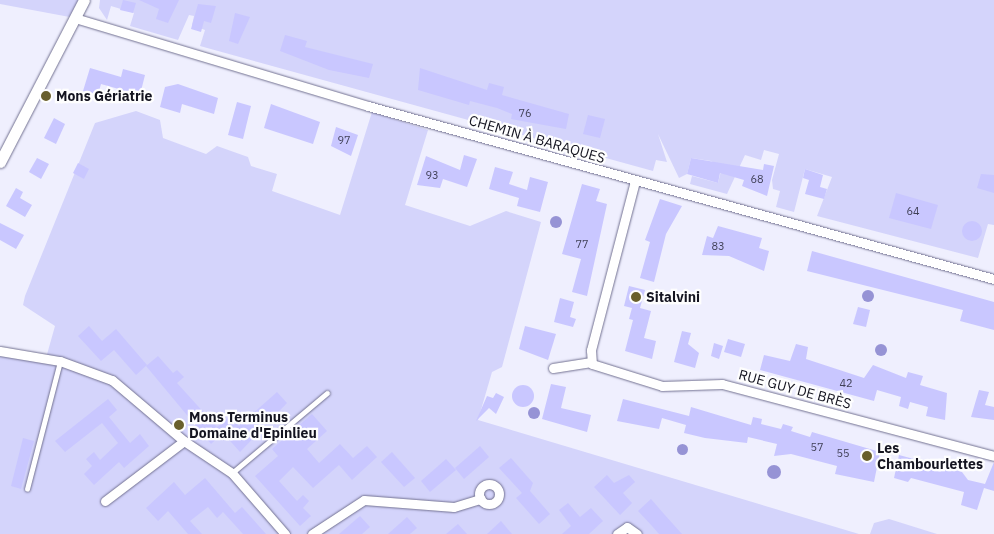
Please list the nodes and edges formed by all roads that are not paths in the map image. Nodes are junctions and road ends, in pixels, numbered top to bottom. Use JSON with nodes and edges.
{"nodes":[{"id":1,"x":84,"y":0,"type":"edge"},
{"id":2,"x":75,"y":18,"type":"junction"},
{"id":3,"x":0,"y":162,"type":"edge"},
{"id":4,"x":635,"y":181,"type":"junction"},
{"id":5,"x":994,"y":279,"type":"edge"},
{"id":6,"x":0,"y":351,"type":"edge"},
{"id":7,"x":60,"y":361,"type":"junction"},
{"id":8,"x":590,"y":362,"type":"junction"},
{"id":9,"x":553,"y":368,"type":"dead end"},
{"id":10,"x":327,"y":393,"type":"dead end"},
{"id":11,"x":184,"y":440,"type":"junction"},
{"id":12,"x":994,"y":456,"type":"edge"},
{"id":13,"x":232,"y":473,"type":"junction"},
{"id":14,"x":27,"y":488,"type":"dead end"},
{"id":15,"x":481,"y":499,"type":"dead end"},
{"id":16,"x":105,"y":500,"type":"dead end"},
{"id":17,"x":285,"y":534,"type":"edge"},
{"id":18,"x":312,"y":534,"type":"edge"},
{"id":19,"x":618,"y":534,"type":"edge"},
{"id":20,"x":637,"y":534,"type":"edge"}],
"edges":[{"from":1,"to":2,"type":"street"},
{"from":2,"to":3,"type":"street"},
{"from":2,"to":4,"type":"street","name":"CHEMIN À BARAQUES"},
{"from":4,"to":5,"type":"street","name":"CHEMIN À BARAQUES"},
{"from":4,"to":8,"type":"street"},
{"from":6,"to":7,"type":"street"},
{"from":7,"to":11,"type":"street"},
{"from":7,"to":14,"type":"lane"},
{"from":8,"to":9,"type":"street","name":"RUE GUY DE BRÈS"},
{"from":8,"to":12,"type":"street","name":"RUE GUY DE BRÈS"},
{"from":10,"to":13,"type":"lane"},
{"from":11,"to":13,"type":"street"},
{"from":11,"to":16,"type":"street"},
{"from":13,"to":17,"type":"street"},
{"from":15,"to":18,"type":"street"},
{"from":19,"to":20,"type":"street"}]}
